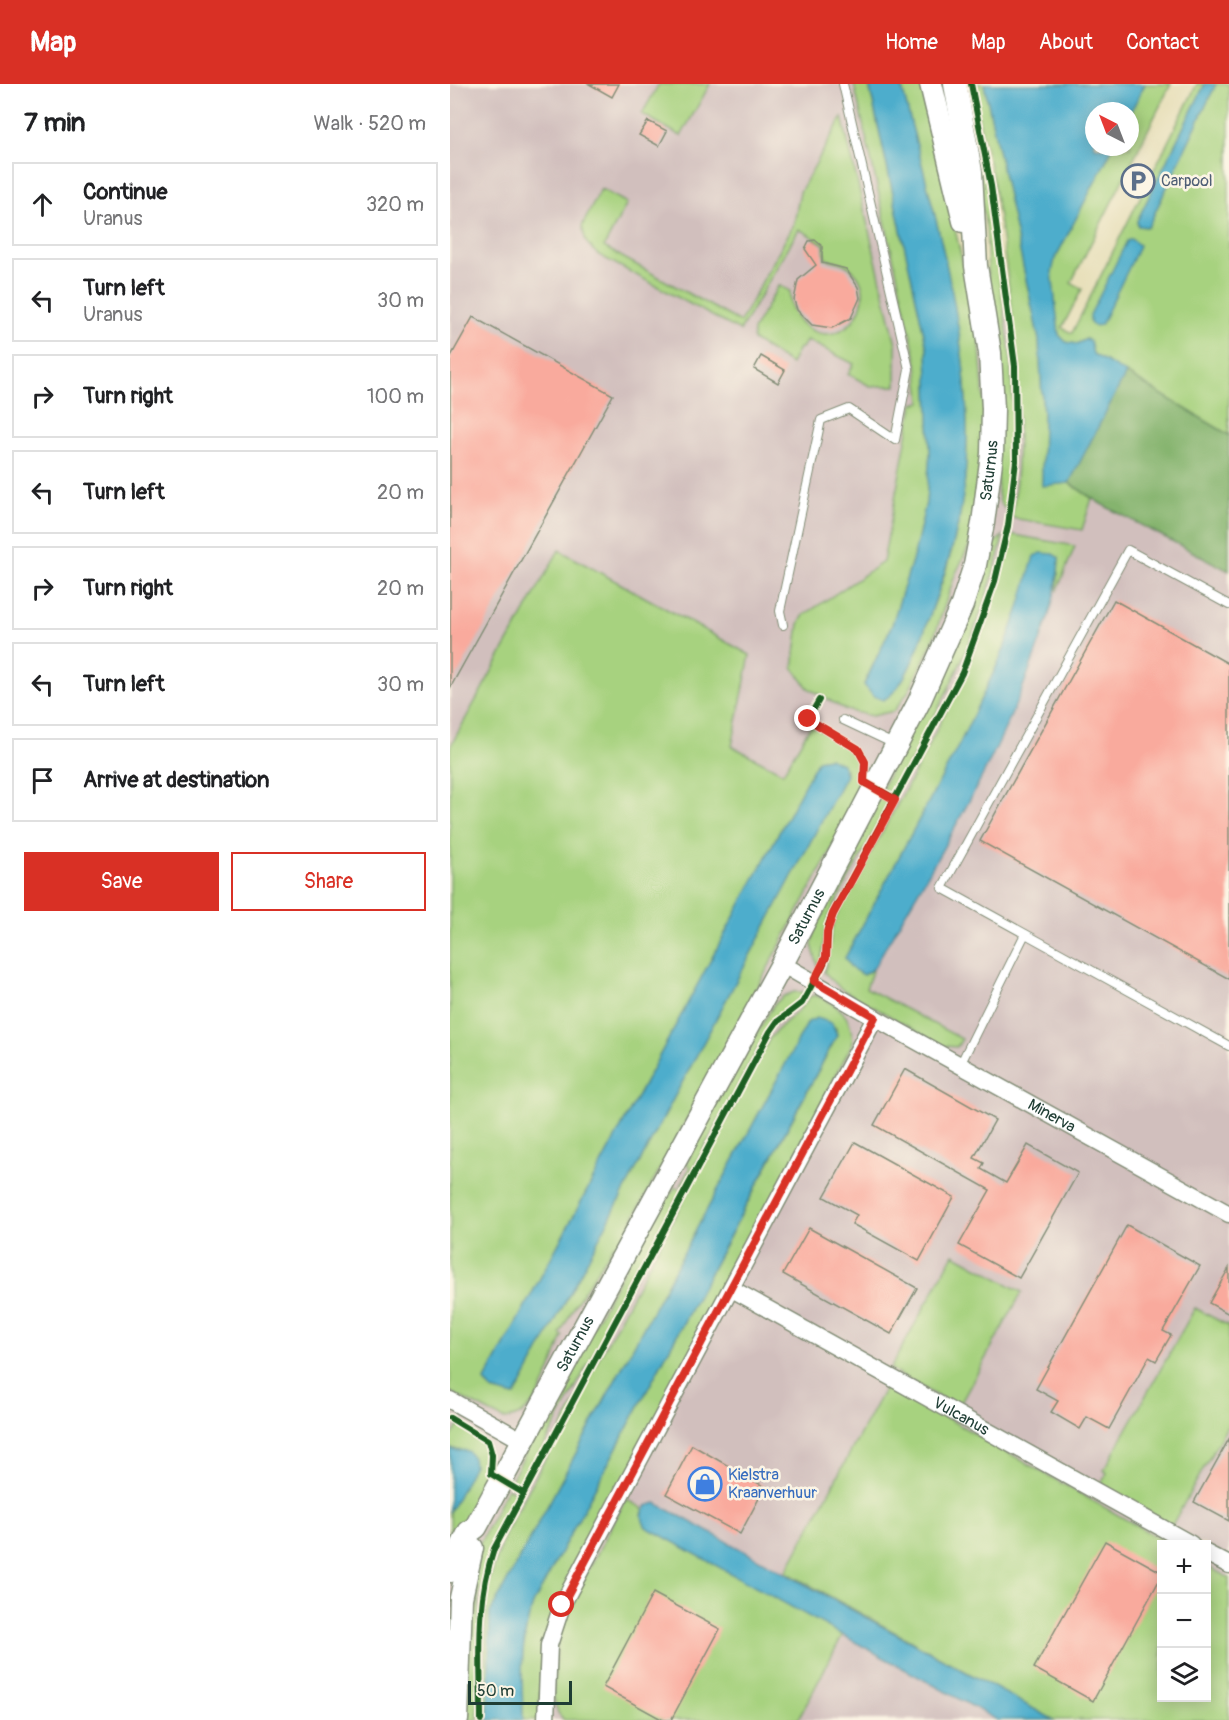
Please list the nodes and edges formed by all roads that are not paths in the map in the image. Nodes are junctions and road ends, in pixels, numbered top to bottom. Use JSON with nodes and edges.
{"nodes":[{"id":1,"x":843,"y":84,"type":"edge"},
{"id":2,"x":931,"y":84,"type":"edge"},
{"id":3,"x":955,"y":84,"type":"edge"},
{"id":4,"x":976,"y":266,"type":"junction"},
{"id":5,"x":1229,"y":605,"type":"edge"},
{"id":6,"x":783,"y":625,"type":"dead end"},
{"id":7,"x":843,"y":720,"type":"dead end"},
{"id":8,"x":896,"y":745,"type":"junction"},
{"id":9,"x":1026,"y":934,"type":"junction"},
{"id":10,"x":782,"y":964,"type":"junction"},
{"id":11,"x":875,"y":1017,"type":"junction"},
{"id":12,"x":1229,"y":1046,"type":"edge"},
{"id":13,"x":960,"y":1065,"type":"junction"},
{"id":14,"x":1229,"y":1214,"type":"edge"},
{"id":15,"x":732,"y":1289,"type":"junction"},
{"id":16,"x":450,"y":1400,"type":"edge"},
{"id":17,"x":523,"y":1441,"type":"junction"},
{"id":18,"x":476,"y":1527,"type":"junction"},
{"id":19,"x":1182,"y":1540,"type":"edge"},
{"id":20,"x":1211,"y":1556,"type":"edge"},
{"id":21,"x":1229,"y":1565,"type":"edge"},
{"id":22,"x":450,"y":1572,"type":"edge"},
{"id":23,"x":457,"y":1720,"type":"edge"},
{"id":24,"x":546,"y":1720,"type":"edge"}],
"edges":[{"from":1,"to":6,"type":"lane"},
{"from":2,"to":4,"type":"main road","name":"Saturnus"},
{"from":3,"to":4,"type":"main road","name":"Saturnus"},
{"from":4,"to":8,"type":"main road","name":"Saturnus"},
{"from":5,"to":9,"type":"lane"},
{"from":7,"to":8,"type":"lane"},
{"from":8,"to":10,"type":"main road","name":"Saturnus"},
{"from":9,"to":12,"type":"lane"},
{"from":9,"to":13,"type":"lane"},
{"from":10,"to":11,"type":"street","name":"Minerva"},
{"from":10,"to":17,"type":"main road","name":"Saturnus"},
{"from":11,"to":13,"type":"street","name":"Minerva"},
{"from":11,"to":15,"type":"street"},
{"from":13,"to":14,"type":"street","name":"Minerva"},
{"from":15,"to":19,"type":"street","name":"Vulcanus"},
{"from":15,"to":24,"type":"street"},
{"from":16,"to":17,"type":"street"},
{"from":17,"to":18,"type":"main road","name":"Saturnus"},
{"from":18,"to":22,"type":"main road","name":"Saturnus"},
{"from":18,"to":23,"type":"main road","name":"Saturnus"},
{"from":20,"to":21,"type":"street"}]}
